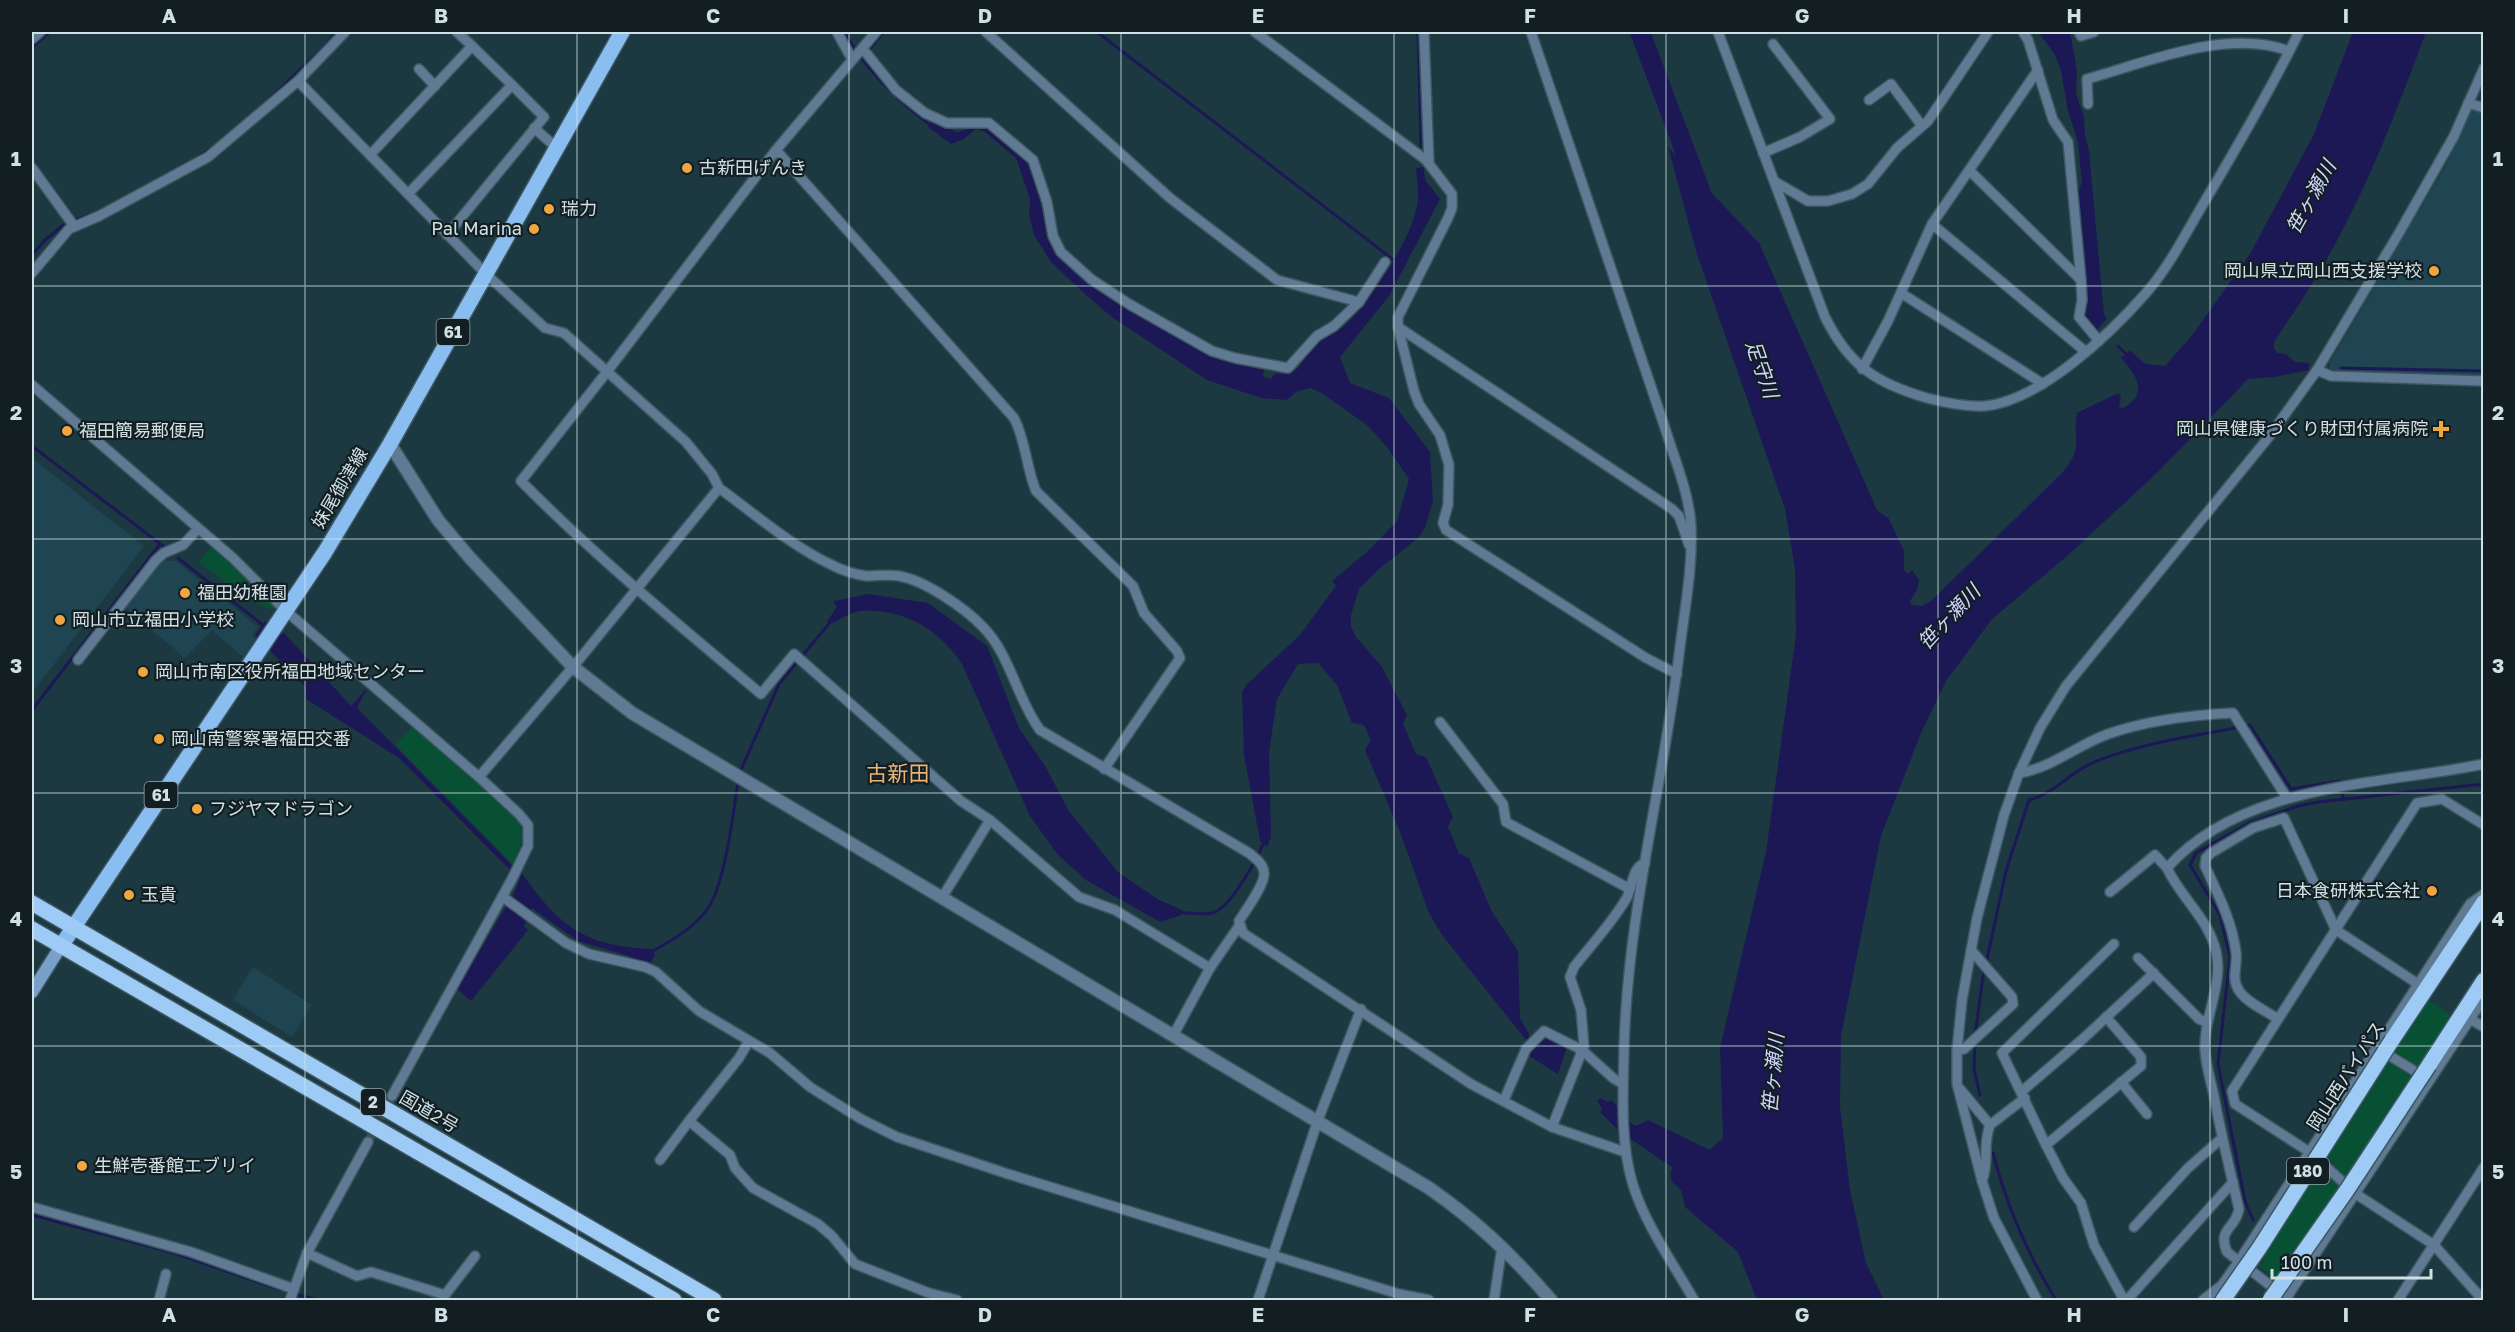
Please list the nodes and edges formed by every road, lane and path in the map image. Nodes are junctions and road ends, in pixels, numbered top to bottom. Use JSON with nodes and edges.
{"nodes":[{"id":1,"x":40,"y":32,"type":"edge"},
{"id":2,"x":345,"y":32,"type":"edge"},
{"id":3,"x":457,"y":32,"type":"edge"},
{"id":4,"x":622,"y":32,"type":"edge"},
{"id":5,"x":837,"y":32,"type":"edge"},
{"id":6,"x":876,"y":32,"type":"edge"},
{"id":7,"x":986,"y":32,"type":"edge"},
{"id":8,"x":1255,"y":32,"type":"edge"},
{"id":9,"x":1424,"y":32,"type":"edge"},
{"id":10,"x":1531,"y":32,"type":"edge"},
{"id":11,"x":1718,"y":32,"type":"edge"},
{"id":12,"x":1988,"y":32,"type":"edge"},
{"id":13,"x":2023,"y":32,"type":"edge"},
{"id":14,"x":2079,"y":32,"type":"edge"},
{"id":15,"x":2094,"y":32,"type":"edge"},
{"id":16,"x":2250,"y":32,"type":"edge"},
{"id":17,"x":2299,"y":32,"type":"edge"},
{"id":18,"x":32,"y":39,"type":"edge"},
{"id":19,"x":2247,"y":43,"type":"junction"},
{"id":20,"x":1773,"y":44,"type":"dead end"},
{"id":21,"x":472,"y":46,"type":"junction"},
{"id":22,"x":2289,"y":51,"type":"junction"},
{"id":23,"x":861,"y":53,"type":"junction"},
{"id":24,"x":2484,"y":68,"type":"edge"},
{"id":25,"x":418,"y":69,"type":"dead end"},
{"id":26,"x":2038,"y":69,"type":"junction"},
{"id":27,"x":298,"y":81,"type":"junction"},
{"id":28,"x":512,"y":85,"type":"junction"},
{"id":29,"x":435,"y":86,"type":"junction"},
{"id":30,"x":1869,"y":99,"type":"dead end"},
{"id":31,"x":2468,"y":103,"type":"junction"},
{"id":32,"x":2088,"y":104,"type":"dead end"},
{"id":33,"x":2484,"y":108,"type":"edge"},
{"id":34,"x":1922,"y":126,"type":"junction"},
{"id":35,"x":534,"y":128,"type":"junction"},
{"id":36,"x":557,"y":148,"type":"junction"},
{"id":37,"x":776,"y":150,"type":"junction"},
{"id":38,"x":1763,"y":153,"type":"junction"},
{"id":39,"x":370,"y":155,"type":"junction"},
{"id":40,"x":1429,"y":163,"type":"junction"},
{"id":41,"x":32,"y":168,"type":"edge"},
{"id":42,"x":1970,"y":171,"type":"junction"},
{"id":43,"x":1774,"y":181,"type":"junction"},
{"id":44,"x":408,"y":194,"type":"junction"},
{"id":45,"x":71,"y":222,"type":"junction"},
{"id":46,"x":1932,"y":224,"type":"junction"},
{"id":47,"x":447,"y":235,"type":"junction"},
{"id":48,"x":1385,"y":262,"type":"dead end"},
{"id":49,"x":32,"y":273,"type":"edge"},
{"id":50,"x":486,"y":274,"type":"junction"},
{"id":51,"x":2081,"y":280,"type":"junction"},
{"id":52,"x":1901,"y":293,"type":"junction"},
{"id":53,"x":1359,"y":302,"type":"junction"},
{"id":54,"x":1398,"y":327,"type":"junction"},
{"id":55,"x":2099,"y":341,"type":"junction"},
{"id":56,"x":2086,"y":352,"type":"junction"},
{"id":57,"x":1862,"y":369,"type":"junction"},
{"id":58,"x":2317,"y":370,"type":"junction"},
{"id":59,"x":606,"y":373,"type":"junction"},
{"id":60,"x":2484,"y":381,"type":"edge"},
{"id":61,"x":2043,"y":384,"type":"junction"},
{"id":62,"x":32,"y":385,"type":"edge"},
{"id":63,"x":390,"y":444,"type":"junction"},
{"id":64,"x":719,"y":488,"type":"junction"},
{"id":65,"x":198,"y":529,"type":"junction"},
{"id":66,"x":1691,"y":548,"type":"junction"},
{"id":67,"x":636,"y":590,"type":"junction"},
{"id":68,"x":286,"y":611,"type":"junction"},
{"id":69,"x":78,"y":660,"type":"dead end"},
{"id":70,"x":573,"y":667,"type":"junction"},
{"id":71,"x":1677,"y":674,"type":"junction"},
{"id":72,"x":1440,"y":722,"type":"dead end"},
{"id":73,"x":2484,"y":764,"type":"edge"},
{"id":74,"x":1104,"y":768,"type":"junction"},
{"id":75,"x":2019,"y":772,"type":"junction"},
{"id":76,"x":479,"y":777,"type":"junction"},
{"id":77,"x":2288,"y":798,"type":"junction"},
{"id":78,"x":990,"y":820,"type":"junction"},
{"id":79,"x":2484,"y":825,"type":"edge"},
{"id":80,"x":1646,"y":863,"type":"junction"},
{"id":81,"x":2167,"y":868,"type":"junction"},
{"id":82,"x":1630,"y":889,"type":"junction"},
{"id":83,"x":2110,"y":892,"type":"dead end"},
{"id":84,"x":2484,"y":894,"type":"edge"},
{"id":85,"x":502,"y":897,"type":"junction"},
{"id":86,"x":943,"y":897,"type":"junction"},
{"id":87,"x":2484,"y":902,"type":"edge"},
{"id":88,"x":32,"y":903,"type":"edge"},
{"id":89,"x":1239,"y":926,"type":"junction"},
{"id":90,"x":72,"y":927,"type":"junction"},
{"id":91,"x":32,"y":929,"type":"edge"},
{"id":92,"x":2336,"y":930,"type":"junction"},
{"id":93,"x":2114,"y":944,"type":"dead end"},
{"id":94,"x":61,"y":946,"type":"junction"},
{"id":95,"x":1971,"y":950,"type":"junction"},
{"id":96,"x":2138,"y":958,"type":"dead end"},
{"id":97,"x":1210,"y":968,"type":"junction"},
{"id":98,"x":2154,"y":973,"type":"junction"},
{"id":99,"x":2484,"y":980,"type":"edge"},
{"id":100,"x":2418,"y":984,"type":"junction"},
{"id":101,"x":32,"y":992,"type":"edge"},
{"id":102,"x":2484,"y":998,"type":"edge"},
{"id":103,"x":1361,"y":1009,"type":"junction"},
{"id":104,"x":2106,"y":1017,"type":"junction"},
{"id":105,"x":2278,"y":1019,"type":"junction"},
{"id":106,"x":2470,"y":1019,"type":"junction"},
{"id":107,"x":2206,"y":1022,"type":"junction"},
{"id":108,"x":2484,"y":1027,"type":"edge"},
{"id":109,"x":1174,"y":1034,"type":"junction"},
{"id":110,"x":749,"y":1041,"type":"junction"},
{"id":111,"x":2377,"y":1048,"type":"junction"},
{"id":112,"x":1582,"y":1050,"type":"junction"},
{"id":113,"x":1957,"y":1050,"type":"junction"},
{"id":114,"x":2430,"y":1081,"type":"junction"},
{"id":115,"x":2121,"y":1082,"type":"junction"},
{"id":116,"x":1957,"y":1084,"type":"junction"},
{"id":117,"x":1624,"y":1087,"type":"junction"},
{"id":118,"x":2023,"y":1095,"type":"junction"},
{"id":119,"x":392,"y":1096,"type":"tunnel mouth"},
{"id":120,"x":1504,"y":1100,"type":"junction"},
{"id":121,"x":2147,"y":1114,"type":"dead end"},
{"id":122,"x":1318,"y":1120,"type":"junction"},
{"id":123,"x":689,"y":1121,"type":"junction"},
{"id":124,"x":1990,"y":1125,"type":"junction"},
{"id":125,"x":1552,"y":1127,"type":"junction"},
{"id":126,"x":2222,"y":1138,"type":"junction"},
{"id":127,"x":368,"y":1142,"type":"tunnel mouth"},
{"id":128,"x":2046,"y":1145,"type":"junction"},
{"id":129,"x":1625,"y":1152,"type":"junction"},
{"id":130,"x":2311,"y":1153,"type":"junction"},
{"id":131,"x":660,"y":1160,"type":"dead end"},
{"id":132,"x":2484,"y":1167,"type":"edge"},
{"id":133,"x":1982,"y":1180,"type":"junction"},
{"id":134,"x":2233,"y":1182,"type":"junction"},
{"id":135,"x":2356,"y":1194,"type":"junction"},
{"id":136,"x":32,"y":1207,"type":"edge"},
{"id":137,"x":2134,"y":1227,"type":"dead end"},
{"id":138,"x":2434,"y":1245,"type":"junction"},
{"id":139,"x":1502,"y":1247,"type":"junction"},
{"id":140,"x":308,"y":1253,"type":"junction"},
{"id":141,"x":1272,"y":1255,"type":"junction"},
{"id":142,"x":475,"y":1256,"type":"dead end"},
{"id":143,"x":2239,"y":1261,"type":"junction"},
{"id":144,"x":166,"y":1274,"type":"dead end"},
{"id":145,"x":294,"y":1289,"type":"junction"},
{"id":146,"x":159,"y":1300,"type":"edge"},
{"id":147,"x":290,"y":1300,"type":"edge"},
{"id":148,"x":674,"y":1300,"type":"edge"},
{"id":149,"x":714,"y":1300,"type":"edge"},
{"id":150,"x":957,"y":1300,"type":"edge"},
{"id":151,"x":1258,"y":1300,"type":"edge"},
{"id":152,"x":1429,"y":1300,"type":"edge"},
{"id":153,"x":1494,"y":1300,"type":"edge"},
{"id":154,"x":1551,"y":1300,"type":"edge"},
{"id":155,"x":1694,"y":1300,"type":"edge"},
{"id":156,"x":2037,"y":1300,"type":"edge"},
{"id":157,"x":2125,"y":1300,"type":"edge"},
{"id":158,"x":2204,"y":1300,"type":"edge"},
{"id":159,"x":2223,"y":1300,"type":"edge"},
{"id":160,"x":2270,"y":1300,"type":"edge"},
{"id":161,"x":2287,"y":1300,"type":"edge"},
{"id":162,"x":2398,"y":1300,"type":"edge"},
{"id":163,"x":2483,"y":1300,"type":"edge"}],
"edges":[{"from":1,"to":18,"type":"street"},
{"from":2,"to":27,"type":"street"},
{"from":3,"to":21,"type":"street"},
{"from":4,"to":36,"type":"main road","name":"妹尾御津線","number":"61"},
{"from":5,"to":23,"type":"street"},
{"from":6,"to":23,"type":"street"},
{"from":7,"to":53,"type":"street"},
{"from":8,"to":40,"type":"street"},
{"from":9,"to":40,"type":"street"},
{"from":10,"to":66,"type":"street"},
{"from":11,"to":38,"type":"street"},
{"from":12,"to":34,"type":"street"},
{"from":13,"to":26,"type":"street"},
{"from":14,"to":15,"type":"street"},
{"from":16,"to":19,"type":"street"},
{"from":17,"to":22,"type":"street"},
{"from":19,"to":22,"type":"street"},
{"from":19,"to":32,"type":"street"},
{"from":20,"to":38,"type":"street"},
{"from":21,"to":28,"type":"street"},
{"from":21,"to":29,"type":"street"},
{"from":22,"to":55,"type":"street"},
{"from":23,"to":37,"type":"street"},
{"from":23,"to":53,"type":"street"},
{"from":24,"to":31,"type":"street"},
{"from":25,"to":29,"type":"street"},
{"from":26,"to":42,"type":"street"},
{"from":26,"to":51,"type":"street"},
{"from":27,"to":39,"type":"street"},
{"from":27,"to":45,"type":"street"},
{"from":28,"to":35,"type":"street"},
{"from":28,"to":44,"type":"street"},
{"from":29,"to":39,"type":"street"},
{"from":30,"to":34,"type":"street"},
{"from":31,"to":33,"type":"street"},
{"from":31,"to":58,"type":"street"},
{"from":34,"to":43,"type":"street"},
{"from":35,"to":36,"type":"street"},
{"from":35,"to":47,"type":"street"},
{"from":36,"to":50,"type":"main road","name":"妹尾御津線","number":"61"},
{"from":37,"to":59,"type":"street"},
{"from":37,"to":74,"type":"street"},
{"from":38,"to":43,"type":"street"},
{"from":39,"to":44,"type":"street"},
{"from":40,"to":54,"type":"street"},
{"from":41,"to":45,"type":"street"},
{"from":42,"to":46,"type":"street"},
{"from":42,"to":51,"type":"street"},
{"from":43,"to":57,"type":"street"},
{"from":44,"to":47,"type":"street"},
{"from":45,"to":49,"type":"street"},
{"from":46,"to":52,"type":"street"},
{"from":46,"to":56,"type":"street"},
{"from":47,"to":50,"type":"street"},
{"from":48,"to":53,"type":"street"},
{"from":50,"to":59,"type":"street"},
{"from":50,"to":63,"type":"main road","name":"妹尾御津線","number":"61"},
{"from":51,"to":55,"type":"street"},
{"from":52,"to":57,"type":"street"},
{"from":52,"to":61,"type":"street"},
{"from":54,"to":66,"type":"street"},
{"from":54,"to":71,"type":"street"},
{"from":55,"to":56,"type":"street"},
{"from":56,"to":61,"type":"street"},
{"from":57,"to":61,"type":"street"},
{"from":58,"to":60,"type":"street"},
{"from":58,"to":75,"type":"street"},
{"from":59,"to":64,"type":"street"},
{"from":59,"to":67,"type":"street"},
{"from":62,"to":65,"type":"street"},
{"from":63,"to":68,"type":"main road","name":"妹尾御津線","number":"61"},
{"from":63,"to":70,"type":"street"},
{"from":64,"to":67,"type":"street"},
{"from":64,"to":74,"type":"street"},
{"from":65,"to":68,"type":"street"},
{"from":65,"to":69,"type":"street"},
{"from":66,"to":71,"type":"street"},
{"from":67,"to":70,"type":"street"},
{"from":67,"to":78,"type":"street"},
{"from":68,"to":76,"type":"street"},
{"from":68,"to":90,"type":"main road","name":"妹尾御津線","number":"61"},
{"from":70,"to":76,"type":"street"},
{"from":70,"to":86,"type":"street"},
{"from":71,"to":80,"type":"street"},
{"from":72,"to":82,"type":"street"},
{"from":73,"to":77,"type":"street"},
{"from":74,"to":89,"type":"street"},
{"from":75,"to":77,"type":"street"},
{"from":75,"to":95,"type":"street"},
{"from":76,"to":85,"type":"street"},
{"from":77,"to":81,"type":"street"},
{"from":78,"to":86,"type":"street"},
{"from":78,"to":97,"type":"street"},
{"from":79,"to":92,"type":"street"},
{"from":80,"to":82,"type":"street"},
{"from":80,"to":117,"type":"street"},
{"from":81,"to":83,"type":"street"},
{"from":81,"to":107,"type":"street"},
{"from":82,"to":112,"type":"street"},
{"from":84,"to":100,"type":"street"},
{"from":85,"to":110,"type":"street"},
{"from":85,"to":119,"type":"street"},
{"from":86,"to":109,"type":"street"},
{"from":87,"to":159,"type":"highway","name":"岡山西バイパス","number":"180","bridge":true},
{"from":88,"to":90,"type":"highway","name":"国道2号","number":"2"},
{"from":89,"to":97,"type":"street"},
{"from":89,"to":103,"type":"street"},
{"from":90,"to":94,"type":"main road","name":"妹尾御津線","number":"61"},
{"from":90,"to":149,"type":"highway","name":"国道2号","number":"2"},
{"from":91,"to":94,"type":"highway","number":"2"},
{"from":92,"to":100,"type":"street"},
{"from":92,"to":105,"type":"street"},
{"from":92,"to":105,"type":"street"},
{"from":93,"to":118,"type":"street"},
{"from":94,"to":101,"type":"main road"},
{"from":94,"to":148,"type":"highway","number":"2"},
{"from":95,"to":113,"type":"street"},
{"from":95,"to":113,"type":"street"},
{"from":96,"to":98,"type":"street"},
{"from":97,"to":109,"type":"street"},
{"from":98,"to":104,"type":"street"},
{"from":98,"to":107,"type":"street"},
{"from":99,"to":160,"type":"highway","number":"180","bridge":true},
{"from":100,"to":111,"type":"street"},
{"from":102,"to":106,"type":"street"},
{"from":103,"to":120,"type":"street"},
{"from":103,"to":122,"type":"street"},
{"from":104,"to":115,"type":"street"},
{"from":104,"to":118,"type":"street"},
{"from":105,"to":130,"type":"street"},
{"from":106,"to":108,"type":"street"},
{"from":106,"to":114,"type":"street"},
{"from":107,"to":126,"type":"street"},
{"from":109,"to":122,"type":"street"},
{"from":110,"to":123,"type":"street"},
{"from":110,"to":141,"type":"street"},
{"from":111,"to":114,"type":"street"},
{"from":111,"to":130,"type":"street"},
{"from":112,"to":117,"type":"street"},
{"from":112,"to":120,"type":"street"},
{"from":112,"to":125,"type":"street"},
{"from":113,"to":116,"type":"street"},
{"from":114,"to":135,"type":"street"},
{"from":115,"to":121,"type":"street"},
{"from":115,"to":128,"type":"street"},
{"from":116,"to":124,"type":"street"},
{"from":116,"to":133,"type":"street"},
{"from":117,"to":129,"type":"street"},
{"from":118,"to":124,"type":"street"},
{"from":118,"to":128,"type":"street"},
{"from":120,"to":125,"type":"street"},
{"from":122,"to":139,"type":"street"},
{"from":122,"to":141,"type":"street"},
{"from":123,"to":131,"type":"street"},
{"from":123,"to":150,"type":"street"},
{"from":124,"to":133,"type":"street"},
{"from":125,"to":129,"type":"street"},
{"from":126,"to":134,"type":"street"},
{"from":126,"to":137,"type":"street"},
{"from":127,"to":140,"type":"street"},
{"from":128,"to":157,"type":"street"},
{"from":129,"to":155,"type":"street"},
{"from":130,"to":135,"type":"street"},
{"from":130,"to":143,"type":"street"},
{"from":132,"to":138,"type":"street"},
{"from":133,"to":156,"type":"street"},
{"from":134,"to":143,"type":"street"},
{"from":134,"to":157,"type":"street"},
{"from":135,"to":138,"type":"street"},
{"from":135,"to":161,"type":"street"},
{"from":136,"to":145,"type":"street"},
{"from":138,"to":162,"type":"street"},
{"from":138,"to":163,"type":"street"},
{"from":139,"to":153,"type":"street"},
{"from":139,"to":154,"type":"street"},
{"from":140,"to":142,"type":"street"},
{"from":140,"to":145,"type":"street"},
{"from":141,"to":151,"type":"street"},
{"from":141,"to":152,"type":"street"},
{"from":143,"to":158,"type":"street"},
{"from":143,"to":161,"type":"street"},
{"from":144,"to":146,"type":"street"},
{"from":145,"to":147,"type":"street"}]}
